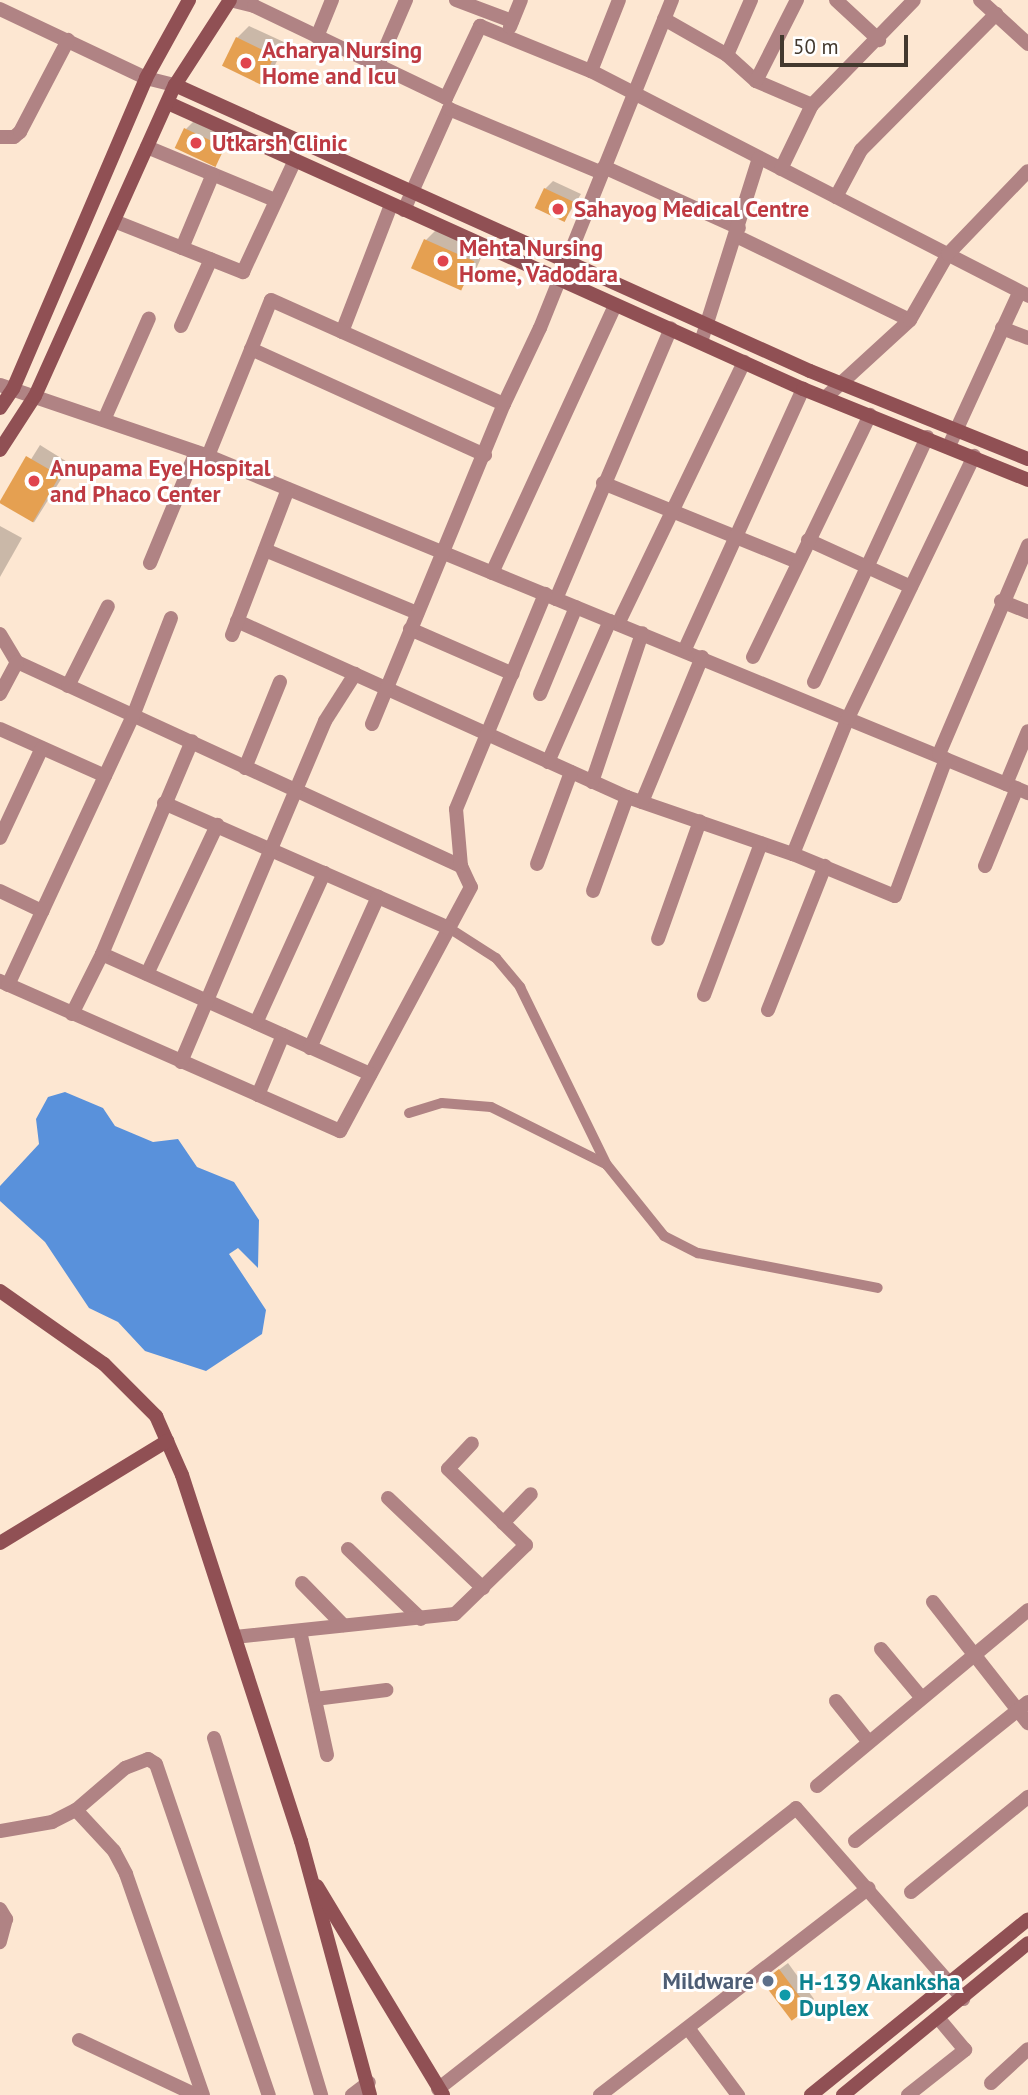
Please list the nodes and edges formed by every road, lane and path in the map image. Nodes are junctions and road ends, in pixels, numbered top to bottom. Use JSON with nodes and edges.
{"nodes":[{"id":1,"x":189,"y":0,"type":"edge"},
{"id":2,"x":230,"y":0,"type":"edge"},
{"id":3,"x":332,"y":0,"type":"edge"},
{"id":4,"x":406,"y":0,"type":"edge"},
{"id":5,"x":456,"y":0,"type":"edge"},
{"id":6,"x":521,"y":0,"type":"edge"},
{"id":7,"x":619,"y":0,"type":"edge"},
{"id":8,"x":672,"y":0,"type":"edge"},
{"id":9,"x":751,"y":0,"type":"edge"},
{"id":10,"x":797,"y":0,"type":"edge"},
{"id":11,"x":836,"y":0,"type":"edge"},
{"id":12,"x":980,"y":0,"type":"edge"},
{"id":13,"x":910,"y":1,"type":"edge"},
{"id":14,"x":255,"y":3,"type":"edge"},
{"id":15,"x":0,"y":9,"type":"edge"},
{"id":16,"x":996,"y":14,"type":"junction"},
{"id":17,"x":664,"y":19,"type":"junction"},
{"id":18,"x":512,"y":21,"type":"junction"},
{"id":19,"x":317,"y":37,"type":"junction"},
{"id":20,"x":506,"y":38,"type":"junction"},
{"id":21,"x":68,"y":40,"type":"junction"},
{"id":22,"x":878,"y":40,"type":"junction"},
{"id":23,"x":1027,"y":42,"type":"edge"},
{"id":24,"x":727,"y":55,"type":"junction"},
{"id":25,"x":377,"y":65,"type":"junction"},
{"id":26,"x":591,"y":71,"type":"junction"},
{"id":27,"x":146,"y":78,"type":"junction"},
{"id":28,"x":755,"y":81,"type":"junction"},
{"id":29,"x":175,"y":85,"type":"junction"},
{"id":30,"x":636,"y":96,"type":"junction"},
{"id":31,"x":168,"y":103,"type":"junction"},
{"id":32,"x":812,"y":105,"type":"junction"},
{"id":33,"x":0,"y":137,"type":"edge"},
{"id":34,"x":147,"y":147,"type":"junction"},
{"id":35,"x":759,"y":158,"type":"junction"},
{"id":36,"x":295,"y":160,"type":"junction"},
{"id":37,"x":781,"y":169,"type":"junction"},
{"id":38,"x":603,"y":170,"type":"junction"},
{"id":39,"x":1028,"y":171,"type":"edge"},
{"id":40,"x":213,"y":174,"type":"junction"},
{"id":41,"x":413,"y":193,"type":"junction"},
{"id":42,"x":836,"y":197,"type":"junction"},
{"id":43,"x":275,"y":200,"type":"junction"},
{"id":44,"x":398,"y":207,"type":"junction"},
{"id":45,"x":114,"y":221,"type":"junction"},
{"id":46,"x":737,"y":232,"type":"junction"},
{"id":47,"x":182,"y":248,"type":"junction"},
{"id":48,"x":948,"y":254,"type":"junction"},
{"id":49,"x":211,"y":259,"type":"junction"},
{"id":50,"x":565,"y":261,"type":"junction"},
{"id":51,"x":557,"y":279,"type":"junction"},
{"id":52,"x":1023,"y":295,"type":"edge"},
{"id":53,"x":615,"y":305,"type":"junction"},
{"id":54,"x":149,"y":318,"type":"dead end"},
{"id":55,"x":910,"y":320,"type":"junction"},
{"id":56,"x":708,"y":323,"type":"junction"},
{"id":57,"x":181,"y":326,"type":"dead end"},
{"id":58,"x":671,"y":328,"type":"junction"},
{"id":59,"x":1002,"y":328,"type":"junction"},
{"id":60,"x":342,"y":332,"type":"junction"},
{"id":61,"x":1028,"y":338,"type":"edge"},
{"id":62,"x":701,"y":342,"type":"junction"},
{"id":63,"x":251,"y":349,"type":"junction"},
{"id":64,"x":744,"y":362,"type":"junction"},
{"id":65,"x":841,"y":383,"type":"junction"},
{"id":66,"x":7,"y":387,"type":"edge"},
{"id":67,"x":803,"y":389,"type":"junction"},
{"id":68,"x":35,"y":396,"type":"junction"},
{"id":69,"x":826,"y":397,"type":"junction"},
{"id":70,"x":504,"y":404,"type":"junction"},
{"id":71,"x":0,"y":408,"type":"edge"},
{"id":72,"x":870,"y":415,"type":"junction"},
{"id":73,"x":104,"y":420,"type":"junction"},
{"id":74,"x":957,"y":429,"type":"junction"},
{"id":75,"x":927,"y":437,"type":"junction"},
{"id":76,"x":949,"y":446,"type":"junction"},
{"id":77,"x":0,"y":450,"type":"edge"},
{"id":78,"x":202,"y":454,"type":"junction"},
{"id":79,"x":485,"y":455,"type":"junction"},
{"id":80,"x":974,"y":456,"type":"junction"},
{"id":81,"x":1028,"y":459,"type":"edge"},
{"id":82,"x":1028,"y":480,"type":"edge"},
{"id":83,"x":603,"y":482,"type":"junction"},
{"id":84,"x":288,"y":489,"type":"junction"},
{"id":85,"x":674,"y":511,"type":"junction"},
{"id":86,"x":734,"y":536,"type":"junction"},
{"id":87,"x":808,"y":540,"type":"junction"},
{"id":88,"x":1028,"y":545,"type":"edge"},
{"id":89,"x":265,"y":550,"type":"junction"},
{"id":90,"x":443,"y":551,"type":"junction"},
{"id":91,"x":798,"y":562,"type":"junction"},
{"id":92,"x":150,"y":563,"type":"dead end"},
{"id":93,"x":867,"y":567,"type":"junction"},
{"id":94,"x":492,"y":572,"type":"junction"},
{"id":95,"x":911,"y":587,"type":"junction"},
{"id":96,"x":551,"y":596,"type":"junction"},
{"id":97,"x":1001,"y":601,"type":"junction"},
{"id":98,"x":108,"y":606,"type":"dead end"},
{"id":99,"x":576,"y":607,"type":"junction"},
{"id":100,"x":1028,"y":612,"type":"edge"},
{"id":101,"x":416,"y":613,"type":"junction"},
{"id":102,"x":171,"y":618,"type":"dead end"},
{"id":103,"x":614,"y":623,"type":"junction"},
{"id":104,"x":410,"y":629,"type":"junction"},
{"id":105,"x":642,"y":633,"type":"junction"},
{"id":106,"x":0,"y":634,"type":"edge"},
{"id":107,"x":685,"y":649,"type":"junction"},
{"id":108,"x":702,"y":657,"type":"junction"},
{"id":109,"x":753,"y":657,"type":"dead end"},
{"id":110,"x":17,"y":662,"type":"junction"},
{"id":111,"x":355,"y":674,"type":"junction"},
{"id":112,"x":513,"y":674,"type":"junction"},
{"id":113,"x":280,"y":682,"type":"dead end"},
{"id":114,"x":814,"y":682,"type":"dead end"},
{"id":115,"x":68,"y":686,"type":"junction"},
{"id":116,"x":385,"y":688,"type":"junction"},
{"id":117,"x":0,"y":694,"type":"edge"},
{"id":118,"x":540,"y":694,"type":"dead end"},
{"id":119,"x":133,"y":716,"type":"junction"},
{"id":120,"x":848,"y":718,"type":"junction"},
{"id":121,"x":372,"y":724,"type":"dead end"},
{"id":122,"x":0,"y":729,"type":"edge"},
{"id":123,"x":1028,"y":731,"type":"edge"},
{"id":124,"x":487,"y":735,"type":"junction"},
{"id":125,"x":192,"y":741,"type":"junction"},
{"id":126,"x":42,"y":748,"type":"junction"},
{"id":127,"x":942,"y":756,"type":"junction"},
{"id":128,"x":548,"y":762,"type":"junction"},
{"id":129,"x":245,"y":768,"type":"junction"},
{"id":130,"x":571,"y":772,"type":"junction"},
{"id":131,"x":105,"y":776,"type":"junction"},
{"id":132,"x":592,"y":782,"type":"junction"},
{"id":133,"x":1017,"y":788,"type":"edge"},
{"id":134,"x":296,"y":789,"type":"junction"},
{"id":135,"x":627,"y":797,"type":"junction"},
{"id":136,"x":642,"y":802,"type":"junction"},
{"id":137,"x":164,"y":803,"type":"junction"},
{"id":138,"x":700,"y":821,"type":"junction"},
{"id":139,"x":216,"y":825,"type":"junction"},
{"id":140,"x":0,"y":838,"type":"edge"},
{"id":141,"x":761,"y":842,"type":"junction"},
{"id":142,"x":270,"y":848,"type":"junction"},
{"id":143,"x":793,"y":854,"type":"junction"},
{"id":144,"x":537,"y":864,"type":"dead end"},
{"id":145,"x":461,"y":866,"type":"junction"},
{"id":146,"x":825,"y":866,"type":"junction"},
{"id":147,"x":985,"y":866,"type":"dead end"},
{"id":148,"x":324,"y":873,"type":"junction"},
{"id":149,"x":0,"y":891,"type":"edge"},
{"id":150,"x":593,"y":891,"type":"dead end"},
{"id":151,"x":379,"y":897,"type":"junction"},
{"id":152,"x":42,"y":911,"type":"junction"},
{"id":153,"x":449,"y":928,"type":"junction"},
{"id":154,"x":658,"y":939,"type":"dead end"},
{"id":155,"x":102,"y":954,"type":"junction"},
{"id":156,"x":147,"y":974,"type":"junction"},
{"id":157,"x":4,"y":983,"type":"edge"},
{"id":158,"x":704,"y":995,"type":"dead end"},
{"id":159,"x":204,"y":999,"type":"junction"},
{"id":160,"x":768,"y":1010,"type":"dead end"},
{"id":161,"x":72,"y":1014,"type":"junction"},
{"id":162,"x":256,"y":1023,"type":"junction"},
{"id":163,"x":283,"y":1035,"type":"junction"},
{"id":164,"x":310,"y":1048,"type":"junction"},
{"id":165,"x":181,"y":1062,"type":"junction"},
{"id":166,"x":370,"y":1074,"type":"junction"},
{"id":167,"x":258,"y":1095,"type":"junction"},
{"id":168,"x":409,"y":1113,"type":"dead end"},
{"id":169,"x":607,"y":1165,"type":"junction"},
{"id":170,"x":878,"y":1288,"type":"dead end"},
{"id":171,"x":0,"y":1291,"type":"edge"},
{"id":172,"x":167,"y":1441,"type":"junction"},
{"id":173,"x":472,"y":1443,"type":"dead end"},
{"id":174,"x":531,"y":1494,"type":"dead end"},
{"id":175,"x":388,"y":1498,"type":"dead end"},
{"id":176,"x":503,"y":1523,"type":"junction"},
{"id":177,"x":0,"y":1543,"type":"edge"},
{"id":178,"x":348,"y":1549,"type":"dead end"},
{"id":179,"x":302,"y":1583,"type":"dead end"},
{"id":180,"x":483,"y":1588,"type":"junction"},
{"id":181,"x":933,"y":1602,"type":"dead end"},
{"id":182,"x":1028,"y":1610,"type":"edge"},
{"id":183,"x":421,"y":1619,"type":"junction"},
{"id":184,"x":342,"y":1625,"type":"junction"},
{"id":185,"x":300,"y":1631,"type":"junction"},
{"id":186,"x":235,"y":1637,"type":"junction"},
{"id":187,"x":881,"y":1648,"type":"dead end"},
{"id":188,"x":974,"y":1653,"type":"junction"},
{"id":189,"x":386,"y":1690,"type":"dead end"},
{"id":190,"x":920,"y":1697,"type":"junction"},
{"id":191,"x":315,"y":1699,"type":"junction"},
{"id":192,"x":836,"y":1701,"type":"dead end"},
{"id":193,"x":1023,"y":1706,"type":"edge"},
{"id":194,"x":1028,"y":1723,"type":"edge"},
{"id":195,"x":214,"y":1738,"type":"dead end"},
{"id":196,"x":869,"y":1741,"type":"junction"},
{"id":197,"x":327,"y":1755,"type":"dead end"},
{"id":198,"x":817,"y":1786,"type":"dead end"},
{"id":199,"x":1028,"y":1797,"type":"edge"},
{"id":200,"x":76,"y":1810,"type":"junction"},
{"id":201,"x":0,"y":1831,"type":"edge"},
{"id":202,"x":855,"y":1841,"type":"dead end"},
{"id":203,"x":307,"y":1870,"type":"junction"},
{"id":204,"x":869,"y":1888,"type":"junction"},
{"id":205,"x":911,"y":1892,"type":"dead end"},
{"id":206,"x":0,"y":1909,"type":"edge"},
{"id":207,"x":1028,"y":1919,"type":"edge"},
{"id":208,"x":0,"y":1942,"type":"edge"},
{"id":209,"x":1028,"y":1944,"type":"edge"},
{"id":210,"x":951,"y":1984,"type":"junction"},
{"id":211,"x":963,"y":1999,"type":"junction"},
{"id":212,"x":939,"y":2019,"type":"junction"},
{"id":213,"x":688,"y":2028,"type":"junction"},
{"id":214,"x":79,"y":2040,"type":"dead end"},
{"id":215,"x":1028,"y":2049,"type":"edge"},
{"id":216,"x":990,"y":2083,"type":"dead end"},
{"id":217,"x":370,"y":2088,"type":"edge"},
{"id":218,"x":441,"y":2092,"type":"edge"},
{"id":219,"x":196,"y":2095,"type":"edge"},
{"id":220,"x":203,"y":2095,"type":"edge"},
{"id":221,"x":269,"y":2095,"type":"edge"},
{"id":222,"x":321,"y":2095,"type":"edge"},
{"id":223,"x":352,"y":2095,"type":"edge"},
{"id":224,"x":600,"y":2095,"type":"edge"},
{"id":225,"x":738,"y":2095,"type":"edge"},
{"id":226,"x":811,"y":2095,"type":"edge"},
{"id":227,"x":843,"y":2095,"type":"edge"},
{"id":228,"x":908,"y":2095,"type":"edge"}],
"edges":[{"from":1,"to":27,"type":"street"},
{"from":2,"to":14,"type":"street"},
{"from":2,"to":29,"type":"street"},
{"from":3,"to":19,"type":"street"},
{"from":4,"to":25,"type":"street"},
{"from":5,"to":18,"type":"street"},
{"from":6,"to":18,"type":"street"},
{"from":7,"to":26,"type":"street"},
{"from":8,"to":17,"type":"street"},
{"from":9,"to":24,"type":"street"},
{"from":10,"to":28,"type":"street"},
{"from":11,"to":22,"type":"street"},
{"from":12,"to":16,"type":"street"},
{"from":13,"to":22,"type":"street"},
{"from":14,"to":19,"type":"street"},
{"from":15,"to":21,"type":"street"},
{"from":16,"to":23,"type":"street"},
{"from":16,"to":42,"type":"street"},
{"from":17,"to":24,"type":"street"},
{"from":17,"to":30,"type":"street"},
{"from":18,"to":20,"type":"street"},
{"from":19,"to":25,"type":"street"},
{"from":20,"to":25,"type":"street"},
{"from":20,"to":26,"type":"street"},
{"from":21,"to":27,"type":"street"},
{"from":21,"to":33,"type":"street"},
{"from":22,"to":32,"type":"street"},
{"from":24,"to":28,"type":"street"},
{"from":26,"to":30,"type":"street"},
{"from":27,"to":29,"type":"street"},
{"from":27,"to":31,"type":"street"},
{"from":27,"to":66,"type":"street"},
{"from":28,"to":32,"type":"street"},
{"from":29,"to":31,"type":"street"},
{"from":29,"to":41,"type":"street"},
{"from":30,"to":35,"type":"street"},
{"from":30,"to":38,"type":"street"},
{"from":31,"to":34,"type":"street"},
{"from":31,"to":36,"type":"street"},
{"from":32,"to":37,"type":"street"},
{"from":34,"to":40,"type":"street"},
{"from":34,"to":45,"type":"street"},
{"from":35,"to":37,"type":"street"},
{"from":35,"to":46,"type":"street"},
{"from":36,"to":43,"type":"street"},
{"from":36,"to":44,"type":"street"},
{"from":37,"to":42,"type":"street"},
{"from":38,"to":41,"type":"street"},
{"from":38,"to":46,"type":"street"},
{"from":38,"to":50,"type":"street"},
{"from":39,"to":48,"type":"street"},
{"from":40,"to":43,"type":"street"},
{"from":40,"to":47,"type":"street"},
{"from":41,"to":44,"type":"street"},
{"from":41,"to":50,"type":"street"},
{"from":42,"to":48,"type":"street"},
{"from":43,"to":49,"type":"street"},
{"from":44,"to":51,"type":"street"},
{"from":44,"to":60,"type":"street"},
{"from":45,"to":47,"type":"street"},
{"from":45,"to":68,"type":"street"},
{"from":46,"to":55,"type":"street"},
{"from":46,"to":56,"type":"street"},
{"from":47,"to":49,"type":"street"},
{"from":48,"to":52,"type":"street"},
{"from":48,"to":55,"type":"street"},
{"from":49,"to":57,"type":"street"},
{"from":50,"to":51,"type":"street"},
{"from":50,"to":56,"type":"street"},
{"from":51,"to":53,"type":"street"},
{"from":51,"to":70,"type":"street"},
{"from":52,"to":59,"type":"street"},
{"from":53,"to":58,"type":"street"},
{"from":53,"to":94,"type":"street"},
{"from":54,"to":73,"type":"street"},
{"from":55,"to":65,"type":"street"},
{"from":56,"to":62,"type":"street"},
{"from":56,"to":65,"type":"street"},
{"from":58,"to":62,"type":"street"},
{"from":58,"to":83,"type":"street"},
{"from":59,"to":61,"type":"street"},
{"from":59,"to":74,"type":"street"},
{"from":60,"to":63,"type":"street"},
{"from":60,"to":70,"type":"street"},
{"from":62,"to":64,"type":"street"},
{"from":63,"to":78,"type":"street"},
{"from":63,"to":79,"type":"street"},
{"from":64,"to":67,"type":"street"},
{"from":64,"to":85,"type":"street"},
{"from":65,"to":69,"type":"street"},
{"from":65,"to":74,"type":"street"},
{"from":66,"to":68,"type":"street"},
{"from":66,"to":71,"type":"street"},
{"from":67,"to":69,"type":"street"},
{"from":67,"to":86,"type":"street"},
{"from":68,"to":73,"type":"street"},
{"from":68,"to":77,"type":"street"},
{"from":69,"to":72,"type":"street"},
{"from":70,"to":79,"type":"street"},
{"from":72,"to":75,"type":"street"},
{"from":72,"to":87,"type":"street"},
{"from":73,"to":78,"type":"street"},
{"from":74,"to":76,"type":"street"},
{"from":74,"to":81,"type":"street"},
{"from":75,"to":76,"type":"street"},
{"from":75,"to":93,"type":"street"},
{"from":76,"to":80,"type":"street"},
{"from":78,"to":84,"type":"street"},
{"from":78,"to":92,"type":"street"},
{"from":79,"to":90,"type":"street"},
{"from":80,"to":82,"type":"street"},
{"from":80,"to":95,"type":"street"},
{"from":83,"to":85,"type":"street"},
{"from":83,"to":96,"type":"street"},
{"from":84,"to":89,"type":"street"},
{"from":84,"to":90,"type":"street"},
{"from":85,"to":86,"type":"street"},
{"from":85,"to":103,"type":"street"},
{"from":86,"to":91,"type":"street"},
{"from":86,"to":107,"type":"street"},
{"from":87,"to":91,"type":"street"},
{"from":87,"to":93,"type":"street"},
{"from":88,"to":97,"type":"street"},
{"from":89,"to":101,"type":"street"},
{"from":89,"to":111,"type":"street"},
{"from":90,"to":94,"type":"street"},
{"from":90,"to":101,"type":"street"},
{"from":91,"to":109,"type":"street"},
{"from":93,"to":95,"type":"street"},
{"from":93,"to":114,"type":"street"},
{"from":94,"to":96,"type":"street"},
{"from":95,"to":120,"type":"street"},
{"from":96,"to":99,"type":"street"},
{"from":96,"to":112,"type":"street"},
{"from":97,"to":100,"type":"street"},
{"from":97,"to":127,"type":"street"},
{"from":98,"to":115,"type":"street"},
{"from":99,"to":103,"type":"street"},
{"from":99,"to":118,"type":"street"},
{"from":101,"to":104,"type":"street"},
{"from":102,"to":119,"type":"street"},
{"from":103,"to":105,"type":"street"},
{"from":103,"to":128,"type":"street"},
{"from":104,"to":112,"type":"street"},
{"from":104,"to":116,"type":"street"},
{"from":105,"to":107,"type":"street"},
{"from":105,"to":132,"type":"street"},
{"from":106,"to":110,"type":"street"},
{"from":107,"to":108,"type":"street"},
{"from":108,"to":120,"type":"street"},
{"from":108,"to":136,"type":"street"},
{"from":110,"to":115,"type":"street"},
{"from":110,"to":117,"type":"street"},
{"from":111,"to":116,"type":"street"},
{"from":111,"to":134,"type":"street"},
{"from":112,"to":124,"type":"street"},
{"from":113,"to":129,"type":"street"},
{"from":115,"to":119,"type":"street"},
{"from":116,"to":121,"type":"street"},
{"from":116,"to":124,"type":"street"},
{"from":119,"to":125,"type":"street"},
{"from":119,"to":131,"type":"street"},
{"from":120,"to":127,"type":"street"},
{"from":120,"to":143,"type":"street"},
{"from":122,"to":126,"type":"street"},
{"from":123,"to":133,"type":"street"},
{"from":124,"to":128,"type":"street"},
{"from":124,"to":145,"type":"street"},
{"from":125,"to":129,"type":"street"},
{"from":125,"to":137,"type":"street"},
{"from":126,"to":131,"type":"street"},
{"from":126,"to":140,"type":"street"},
{"from":127,"to":133,"type":"street"},
{"from":127,"to":146,"type":"street"},
{"from":128,"to":130,"type":"street"},
{"from":129,"to":134,"type":"street"},
{"from":130,"to":132,"type":"street"},
{"from":130,"to":144,"type":"street"},
{"from":131,"to":152,"type":"street"},
{"from":132,"to":135,"type":"street"},
{"from":133,"to":147,"type":"street"},
{"from":134,"to":142,"type":"street"},
{"from":134,"to":145,"type":"street"},
{"from":135,"to":136,"type":"street"},
{"from":135,"to":150,"type":"street"},
{"from":136,"to":138,"type":"street"},
{"from":137,"to":139,"type":"street"},
{"from":137,"to":155,"type":"street"},
{"from":138,"to":141,"type":"street"},
{"from":138,"to":154,"type":"street"},
{"from":139,"to":142,"type":"street"},
{"from":139,"to":156,"type":"street"},
{"from":141,"to":143,"type":"street"},
{"from":141,"to":158,"type":"street"},
{"from":142,"to":148,"type":"street"},
{"from":142,"to":159,"type":"street"},
{"from":143,"to":146,"type":"street"},
{"from":145,"to":153,"type":"street"},
{"from":146,"to":160,"type":"street"},
{"from":148,"to":151,"type":"street"},
{"from":148,"to":162,"type":"street"},
{"from":149,"to":152,"type":"street"},
{"from":151,"to":153,"type":"street"},
{"from":151,"to":164,"type":"street"},
{"from":152,"to":157,"type":"street"},
{"from":153,"to":166,"type":"street"},
{"from":153,"to":169,"type":"lane"},
{"from":155,"to":156,"type":"street"},
{"from":155,"to":161,"type":"street"},
{"from":156,"to":159,"type":"street"},
{"from":157,"to":161,"type":"street"},
{"from":159,"to":162,"type":"street"},
{"from":159,"to":165,"type":"street"},
{"from":161,"to":165,"type":"street"},
{"from":162,"to":163,"type":"street"},
{"from":163,"to":164,"type":"street"},
{"from":163,"to":167,"type":"street"},
{"from":164,"to":166,"type":"street"},
{"from":165,"to":167,"type":"street"},
{"from":166,"to":167,"type":"street"},
{"from":168,"to":169,"type":"lane"},
{"from":169,"to":170,"type":"lane"},
{"from":171,"to":172,"type":"street"},
{"from":172,"to":177,"type":"street"},
{"from":172,"to":186,"type":"street"},
{"from":173,"to":176,"type":"street"},
{"from":174,"to":176,"type":"street"},
{"from":175,"to":180,"type":"street"},
{"from":176,"to":180,"type":"street"},
{"from":178,"to":183,"type":"street"},
{"from":179,"to":184,"type":"street"},
{"from":180,"to":183,"type":"street"},
{"from":181,"to":188,"type":"street"},
{"from":182,"to":188,"type":"street"},
{"from":183,"to":184,"type":"street"},
{"from":184,"to":185,"type":"street"},
{"from":185,"to":186,"type":"street"},
{"from":185,"to":191,"type":"street"},
{"from":186,"to":203,"type":"street"},
{"from":187,"to":190,"type":"street"},
{"from":188,"to":190,"type":"street"},
{"from":188,"to":193,"type":"street"},
{"from":189,"to":191,"type":"street"},
{"from":190,"to":196,"type":"street"},
{"from":191,"to":197,"type":"street"},
{"from":192,"to":196,"type":"street"},
{"from":193,"to":194,"type":"street"},
{"from":193,"to":202,"type":"street"},
{"from":195,"to":222,"type":"street"},
{"from":196,"to":198,"type":"street"},
{"from":199,"to":205,"type":"street"},
{"from":200,"to":201,"type":"street"},
{"from":200,"to":220,"type":"street"},
{"from":200,"to":221,"type":"street"},
{"from":203,"to":217,"type":"street"},
{"from":203,"to":218,"type":"street"},
{"from":204,"to":210,"type":"street"},
{"from":204,"to":213,"type":"street"},
{"from":204,"to":218,"type":"street"},
{"from":206,"to":208,"type":"street"},
{"from":207,"to":210,"type":"street"},
{"from":209,"to":211,"type":"street"},
{"from":210,"to":211,"type":"street"},
{"from":210,"to":226,"type":"street"},
{"from":211,"to":212,"type":"street"},
{"from":212,"to":227,"type":"street"},
{"from":212,"to":228,"type":"street"},
{"from":213,"to":224,"type":"street"},
{"from":213,"to":225,"type":"street"},
{"from":214,"to":219,"type":"street"},
{"from":215,"to":216,"type":"street"},
{"from":217,"to":223,"type":"street"}]}
